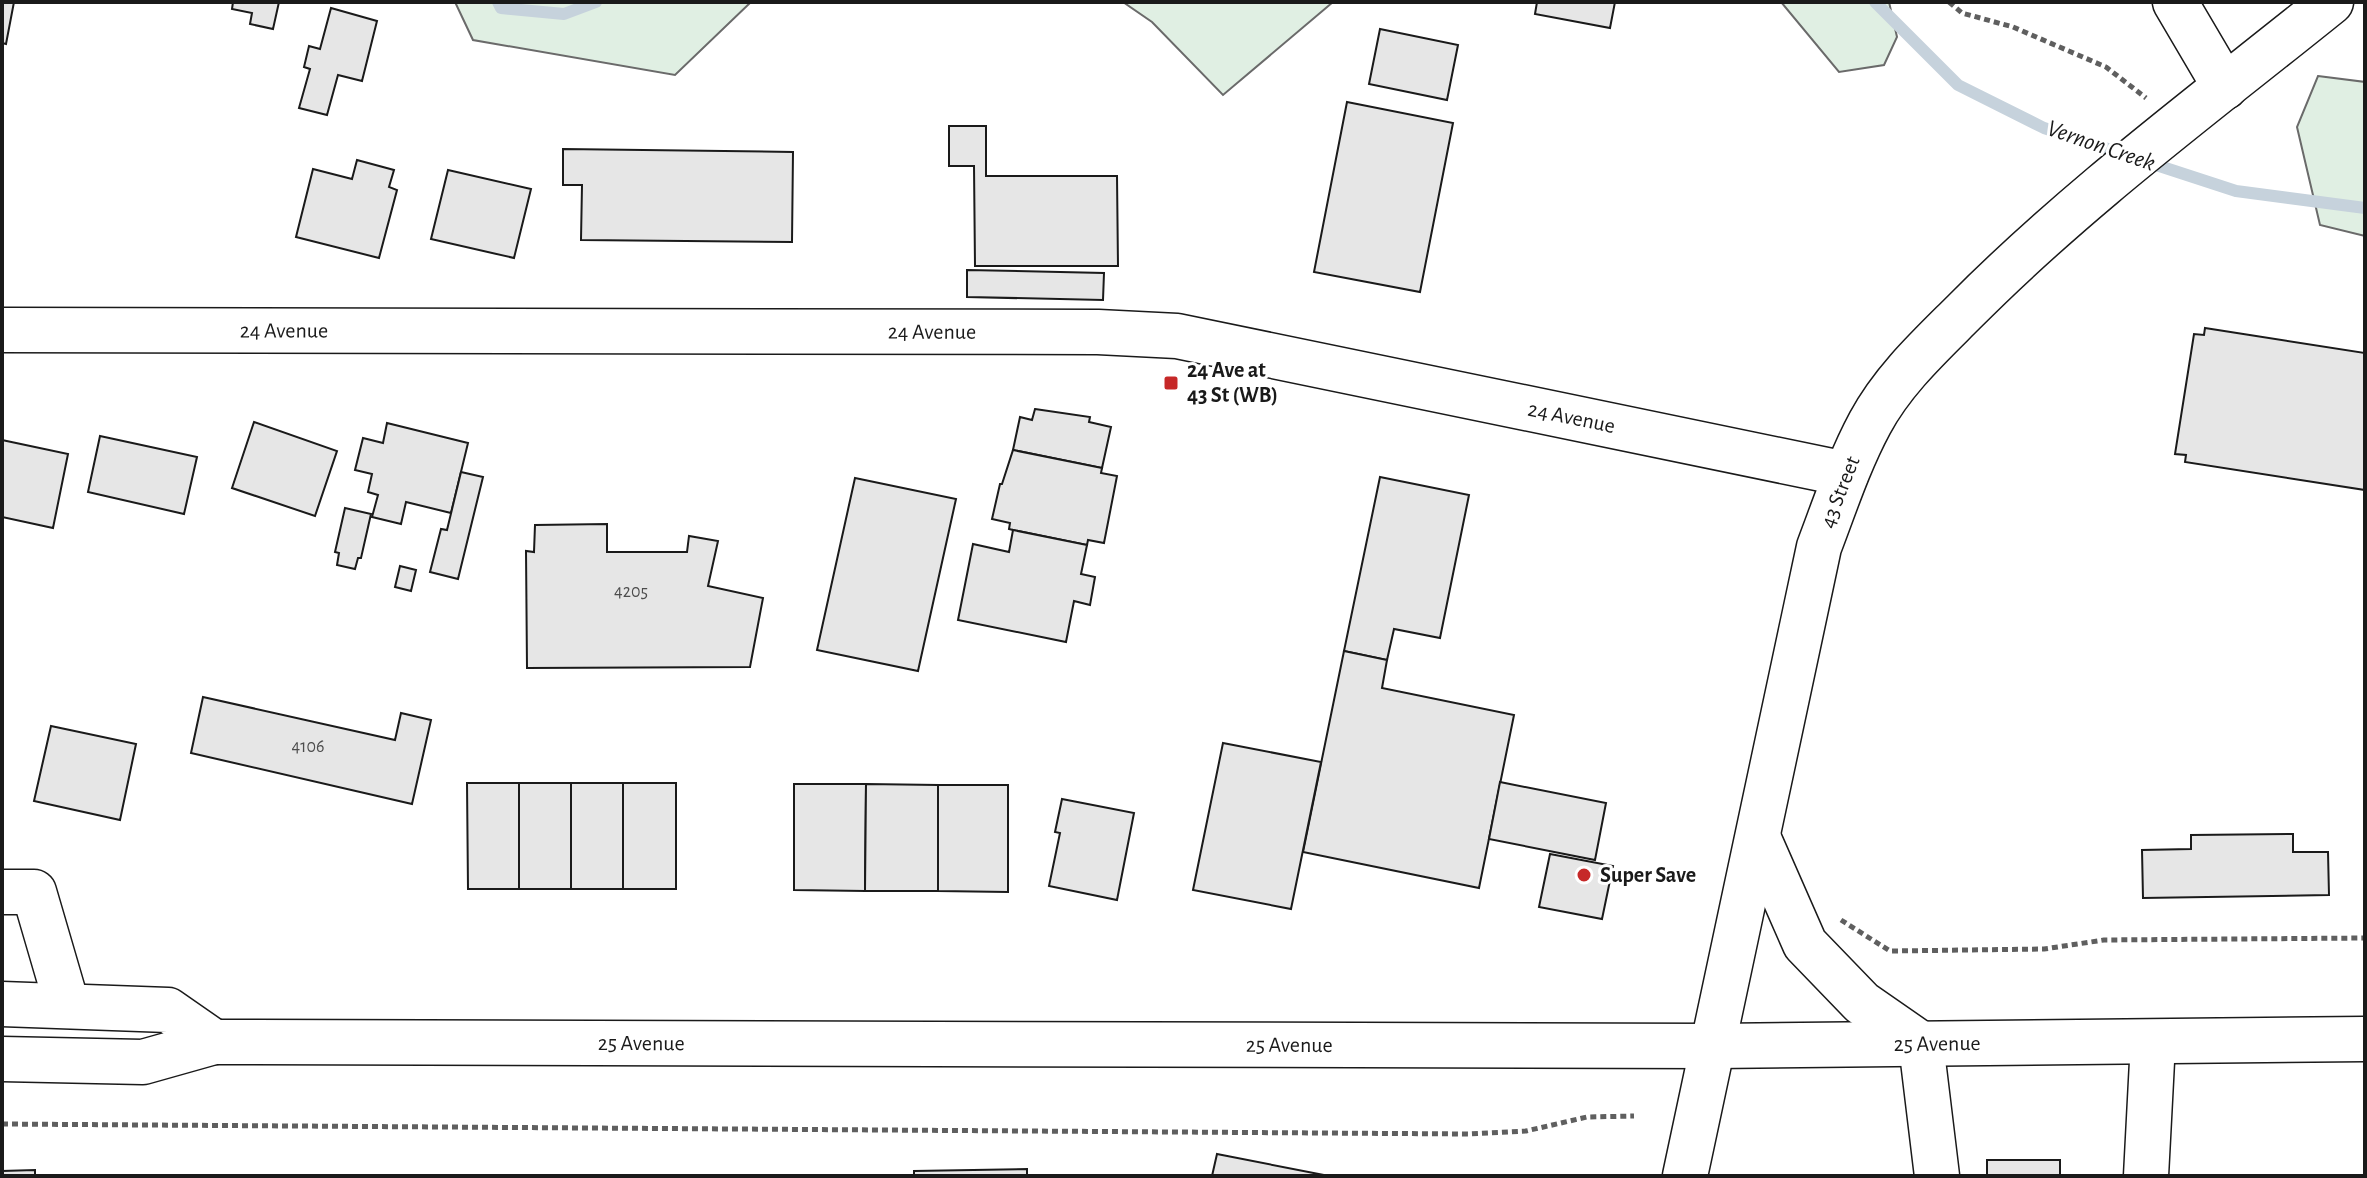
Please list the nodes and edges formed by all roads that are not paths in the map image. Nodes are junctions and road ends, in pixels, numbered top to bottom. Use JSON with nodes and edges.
{"nodes":[{"id":1,"x":2175,"y":2,"type":"edge"},
{"id":2,"x":2331,"y":2,"type":"edge"},
{"id":3,"x":2225,"y":87,"type":"junction"},
{"id":4,"x":2,"y":330,"type":"edge"},
{"id":5,"x":1846,"y":474,"type":"junction"},
{"id":6,"x":1758,"y":837,"type":"junction"},
{"id":7,"x":18,"y":892,"type":"edge"},
{"id":8,"x":2,"y":1004,"type":"edge"},
{"id":9,"x":67,"y":1005,"type":"junction"},
{"id":10,"x":2365,"y":1039,"type":"edge"},
{"id":11,"x":214,"y":1042,"type":"junction"},
{"id":12,"x":2153,"y":1042,"type":"junction"},
{"id":13,"x":1921,"y":1044,"type":"junction"},
{"id":14,"x":1715,"y":1046,"type":"junction"},
{"id":15,"x":2,"y":1059,"type":"edge"},
{"id":16,"x":1685,"y":1176,"type":"edge"},
{"id":17,"x":1937,"y":1176,"type":"edge"},
{"id":18,"x":2146,"y":1176,"type":"edge"}],
"edges":[{"from":1,"to":3,"type":"street"},
{"from":2,"to":3,"type":"street","name":"43 Street"},
{"from":3,"to":5,"type":"street","name":"43 Street"},
{"from":4,"to":5,"type":"street","name":"24 Avenue"},
{"from":5,"to":6,"type":"street","name":"43 Street"},
{"from":6,"to":13,"type":"street"},
{"from":6,"to":14,"type":"street","name":"43 Street"},
{"from":7,"to":9,"type":"street"},
{"from":8,"to":9,"type":"street"},
{"from":9,"to":11,"type":"street"},
{"from":10,"to":12,"type":"street","name":"25 Avenue"},
{"from":11,"to":14,"type":"street","name":"25 Avenue"},
{"from":11,"to":15,"type":"street","name":"25 Avenue"},
{"from":12,"to":13,"type":"street","name":"25 Avenue"},
{"from":12,"to":18,"type":"street"},
{"from":13,"to":14,"type":"street","name":"25 Avenue"},
{"from":13,"to":17,"type":"street"},
{"from":14,"to":16,"type":"street","name":"43 Street"}]}
